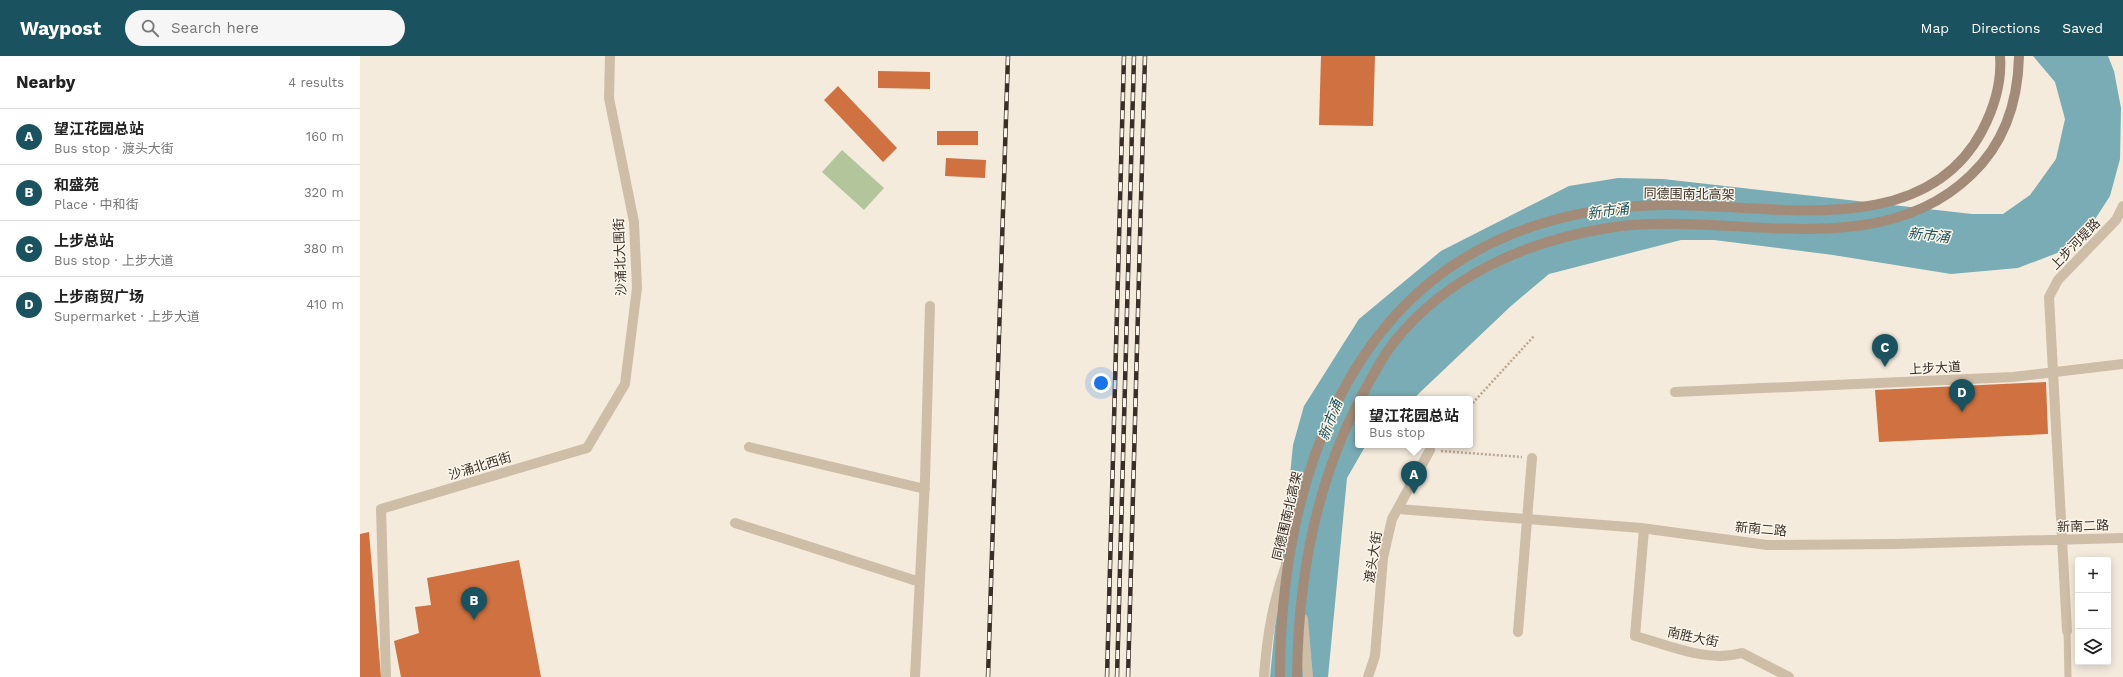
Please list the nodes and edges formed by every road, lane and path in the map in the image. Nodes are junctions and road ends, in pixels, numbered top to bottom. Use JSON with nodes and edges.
{"nodes":[{"id":1,"x":610,"y":56,"type":"edge"},
{"id":2,"x":2000,"y":56,"type":"edge"},
{"id":3,"x":2019,"y":56,"type":"edge"},
{"id":4,"x":2123,"y":206,"type":"edge"},
{"id":5,"x":930,"y":306,"type":"dead end"},
{"id":6,"x":1534,"y":336,"type":"dead end"},
{"id":7,"x":2123,"y":364,"type":"edge"},
{"id":8,"x":2053,"y":372,"type":"junction"},
{"id":9,"x":1675,"y":392,"type":"dead end"},
{"id":10,"x":1362,"y":396,"type":"edge"},
{"id":11,"x":1473,"y":403,"type":"edge"},
{"id":12,"x":1355,"y":409,"type":"edge"},
{"id":13,"x":749,"y":447,"type":"dead end"},
{"id":14,"x":587,"y":448,"type":"joint"},
{"id":15,"x":1430,"y":450,"type":"joint"},
{"id":16,"x":1532,"y":458,"type":"joint"},
{"id":17,"x":925,"y":489,"type":"junction"},
{"id":18,"x":1398,"y":509,"type":"junction"},
{"id":19,"x":1528,"y":519,"type":"junction"},
{"id":20,"x":735,"y":523,"type":"dead end"},
{"id":21,"x":1644,"y":528,"type":"junction"},
{"id":22,"x":2123,"y":538,"type":"edge"},
{"id":23,"x":2062,"y":540,"type":"junction"},
{"id":24,"x":1292,"y":548,"type":"junction"},
{"id":25,"x":920,"y":582,"type":"junction"},
{"id":26,"x":1301,"y":597,"type":"junction"},
{"id":27,"x":2067,"y":630,"type":"joint"},
{"id":28,"x":1518,"y":632,"type":"dead end"},
{"id":29,"x":386,"y":677,"type":"edge"},
{"id":30,"x":916,"y":677,"type":"edge"},
{"id":31,"x":1264,"y":677,"type":"edge"},
{"id":32,"x":1280,"y":677,"type":"edge"},
{"id":33,"x":1297,"y":677,"type":"edge"},
{"id":34,"x":1308,"y":677,"type":"edge"},
{"id":35,"x":1368,"y":677,"type":"edge"},
{"id":36,"x":1789,"y":677,"type":"edge"},
{"id":37,"x":2068,"y":677,"type":"edge"}],
"edges":[{"from":1,"to":14,"type":"street","name":"沙涌北大围街"},
{"from":2,"to":24,"type":"main road","name":"同德围南北高架"},
{"from":3,"to":10,"type":"main road"},
{"from":4,"to":8,"type":"street","name":"上步河堤路"},
{"from":5,"to":17,"type":"street"},
{"from":6,"to":11,"type":"path"},
{"from":7,"to":8,"type":"street","name":"上步大道"},
{"from":8,"to":9,"type":"street","name":"上步大道"},
{"from":8,"to":23,"type":"street","name":"上步河堤路"},
{"from":12,"to":26,"type":"main road"},
{"from":13,"to":17,"type":"street"},
{"from":14,"to":29,"type":"street","name":"沙涌北西街"},
{"from":15,"to":16,"type":"path"},
{"from":15,"to":18,"type":"street","name":"渡头大街"},
{"from":16,"to":19,"type":"street"},
{"from":17,"to":25,"type":"street"},
{"from":18,"to":19,"type":"street","name":"新南二路"},
{"from":18,"to":35,"type":"street","name":"渡头大街"},
{"from":19,"to":21,"type":"street","name":"新南二路"},
{"from":19,"to":28,"type":"street"},
{"from":20,"to":25,"type":"street"},
{"from":21,"to":23,"type":"street","name":"新南二路"},
{"from":21,"to":36,"type":"street","name":"南胜大街"},
{"from":22,"to":23,"type":"street","name":"新南二路"},
{"from":23,"to":27,"type":"street","name":"上步河堤路"},
{"from":24,"to":31,"type":"street"},
{"from":24,"to":32,"type":"main road","name":"同德围南北高架"},
{"from":25,"to":30,"type":"street"},
{"from":26,"to":33,"type":"main road"},
{"from":26,"to":34,"type":"street"},
{"from":27,"to":37,"type":"lane"}]}
